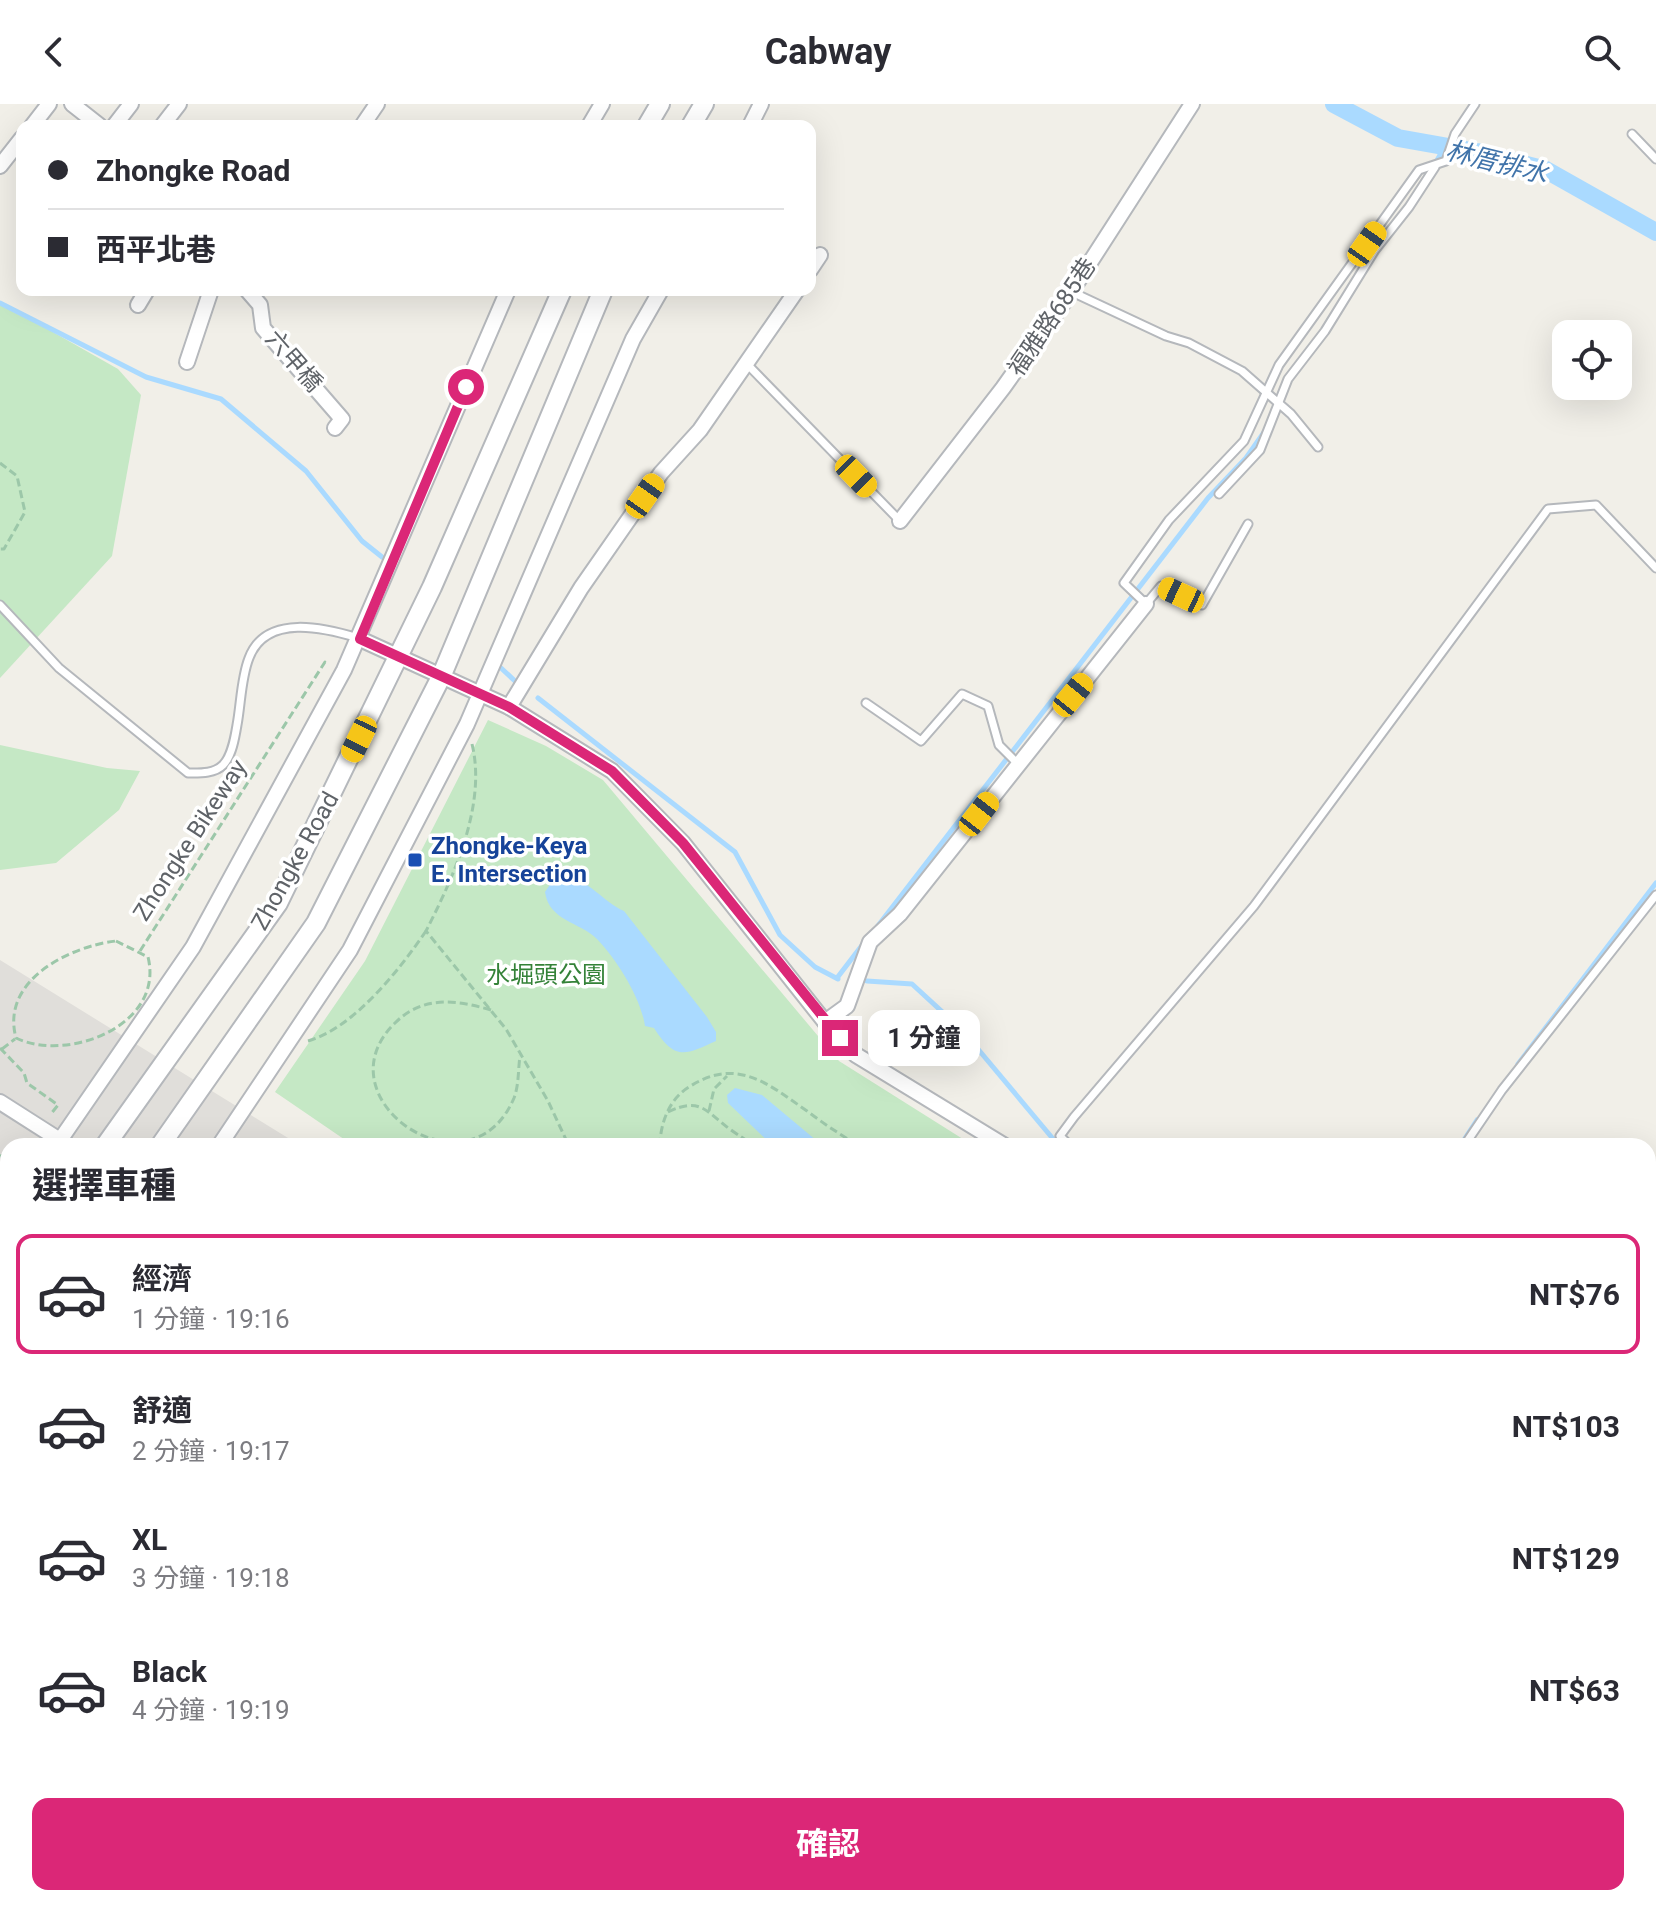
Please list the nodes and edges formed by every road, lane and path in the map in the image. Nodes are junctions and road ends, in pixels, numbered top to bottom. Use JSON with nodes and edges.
{"nodes":[{"id":1,"x":49,"y":104,"type":"edge"},
{"id":2,"x":72,"y":104,"type":"edge"},
{"id":3,"x":131,"y":104,"type":"edge"},
{"id":4,"x":179,"y":104,"type":"edge"},
{"id":5,"x":1192,"y":104,"type":"edge"},
{"id":6,"x":1475,"y":104,"type":"edge"},
{"id":7,"x":37,"y":120,"type":"edge"},
{"id":8,"x":92,"y":120,"type":"edge"},
{"id":9,"x":119,"y":120,"type":"edge"},
{"id":10,"x":167,"y":120,"type":"edge"},
{"id":11,"x":1632,"y":134,"type":"dead end"},
{"id":12,"x":16,"y":146,"type":"edge"},
{"id":13,"x":1656,"y":159,"type":"edge"},
{"id":14,"x":0,"y":166,"type":"edge"},
{"id":15,"x":1435,"y":167,"type":"junction"},
{"id":16,"x":820,"y":255,"type":"dead end"},
{"id":17,"x":816,"y":261,"type":"edge"},
{"id":18,"x":1071,"y":292,"type":"junction"},
{"id":19,"x":143,"y":296,"type":"edge"},
{"id":20,"x":209,"y":296,"type":"edge"},
{"id":21,"x":252,"y":296,"type":"edge"},
{"id":22,"x":505,"y":296,"type":"edge"},
{"id":23,"x":559,"y":296,"type":"edge"},
{"id":24,"x":600,"y":296,"type":"edge"},
{"id":25,"x":658,"y":296,"type":"edge"},
{"id":26,"x":793,"y":296,"type":"edge"},
{"id":27,"x":138,"y":305,"type":"dead end"},
{"id":28,"x":187,"y":362,"type":"dead end"},
{"id":29,"x":747,"y":364,"type":"junction"},
{"id":30,"x":1264,"y":393,"type":"junction"},
{"id":31,"x":1280,"y":408,"type":"junction"},
{"id":32,"x":335,"y":428,"type":"dead end"},
{"id":33,"x":1318,"y":447,"type":"dead end"},
{"id":34,"x":0,"y":463,"type":"edge"},
{"id":35,"x":1219,"y":494,"type":"dead end"},
{"id":36,"x":900,"y":521,"type":"joint"},
{"id":37,"x":1248,"y":524,"type":"dead end"},
{"id":38,"x":0,"y":549,"type":"edge"},
{"id":39,"x":1656,"y":568,"type":"edge"},
{"id":40,"x":1146,"y":604,"type":"junction"},
{"id":41,"x":0,"y":605,"type":"edge"},
{"id":42,"x":360,"y":639,"type":"junction"},
{"id":43,"x":398,"y":657,"type":"junction"},
{"id":44,"x":325,"y":662,"type":"dead end"},
{"id":45,"x":441,"y":677,"type":"junction"},
{"id":46,"x":479,"y":693,"type":"junction"},
{"id":47,"x":866,"y":703,"type":"dead end"},
{"id":48,"x":509,"y":707,"type":"junction"},
{"id":49,"x":467,"y":724,"type":"junction"},
{"id":50,"x":1018,"y":764,"type":"junction"},
{"id":51,"x":1656,"y":895,"type":"edge"},
{"id":52,"x":426,"y":931,"type":"junction"},
{"id":53,"x":140,"y":951,"type":"junction"},
{"id":54,"x":491,"y":1010,"type":"junction"},
{"id":55,"x":825,"y":1022,"type":"junction"},
{"id":56,"x":16,"y":1038,"type":"junction"},
{"id":57,"x":291,"y":1041,"type":"junction"},
{"id":58,"x":1,"y":1048,"type":"edge"},
{"id":59,"x":521,"y":1053,"type":"junction"},
{"id":60,"x":729,"y":1074,"type":"junction"},
{"id":61,"x":0,"y":1102,"type":"edge"},
{"id":62,"x":709,"y":1111,"type":"junction"},
{"id":63,"x":668,"y":1112,"type":"junction"},
{"id":64,"x":42,"y":1125,"type":"dead end"},
{"id":65,"x":53,"y":1138,"type":"edge"},
{"id":66,"x":66,"y":1138,"type":"edge"},
{"id":67,"x":111,"y":1138,"type":"edge"},
{"id":68,"x":166,"y":1138,"type":"edge"},
{"id":69,"x":224,"y":1138,"type":"edge"},
{"id":70,"x":428,"y":1138,"type":"edge"},
{"id":71,"x":470,"y":1138,"type":"edge"},
{"id":72,"x":565,"y":1138,"type":"edge"},
{"id":73,"x":662,"y":1138,"type":"edge"},
{"id":74,"x":742,"y":1138,"type":"edge"},
{"id":75,"x":848,"y":1138,"type":"edge"},
{"id":76,"x":992,"y":1138,"type":"edge"},
{"id":77,"x":1062,"y":1138,"type":"edge"},
{"id":78,"x":1469,"y":1138,"type":"edge"}],
"edges":[{"from":1,"to":7,"type":"street"},
{"from":2,"to":8,"type":"street"},
{"from":3,"to":9,"type":"street"},
{"from":4,"to":10,"type":"street"},
{"from":5,"to":18,"type":"street","name":"福雅路685巷"},
{"from":6,"to":15,"type":"lane"},
{"from":11,"to":13,"type":"lane"},
{"from":12,"to":14,"type":"street"},
{"from":15,"to":30,"type":"lane"},
{"from":15,"to":31,"type":"lane"},
{"from":16,"to":17,"type":"street"},
{"from":18,"to":30,"type":"lane"},
{"from":18,"to":36,"type":"street","name":"福雅路685巷"},
{"from":19,"to":27,"type":"street"},
{"from":20,"to":28,"type":"street"},
{"from":21,"to":32,"type":"street","name":"六甲橋"},
{"from":22,"to":42,"type":"street","name":"Zhongke Road"},
{"from":23,"to":43,"type":"street","name":"Zhongke Road"},
{"from":24,"to":45,"type":"street","name":"Zhongke Road"},
{"from":25,"to":46,"type":"street"},
{"from":26,"to":29,"type":"street"},
{"from":29,"to":36,"type":"lane"},
{"from":29,"to":48,"type":"street"},
{"from":30,"to":31,"type":"lane"},
{"from":30,"to":40,"type":"lane"},
{"from":31,"to":33,"type":"lane"},
{"from":31,"to":35,"type":"lane"},
{"from":34,"to":38,"type":"path"},
{"from":37,"to":40,"type":"lane"},
{"from":39,"to":77,"type":"lane"},
{"from":40,"to":50,"type":"street"},
{"from":41,"to":42,"type":"lane"},
{"from":42,"to":43,"type":"street"},
{"from":42,"to":66,"type":"street","name":"Zhongke Road"},
{"from":43,"to":45,"type":"street"},
{"from":43,"to":67,"type":"street","name":"Zhongke Road"},
{"from":44,"to":53,"type":"path","name":"Zhongke Bikeway"},
{"from":45,"to":46,"type":"street"},
{"from":45,"to":68,"type":"street","name":"Zhongke Road"},
{"from":46,"to":48,"type":"street"},
{"from":46,"to":49,"type":"street"},
{"from":47,"to":50,"type":"lane"},
{"from":48,"to":55,"type":"street"},
{"from":49,"to":52,"type":"path"},
{"from":49,"to":57,"type":"street"},
{"from":50,"to":55,"type":"street"},
{"from":51,"to":78,"type":"lane"},
{"from":52,"to":54,"type":"path"},
{"from":52,"to":57,"type":"path"},
{"from":53,"to":56,"type":"path"},
{"from":53,"to":56,"type":"path","name":"Zhongke Bikeway"},
{"from":54,"to":59,"type":"path"},
{"from":54,"to":70,"type":"path"},
{"from":55,"to":76,"type":"street"},
{"from":56,"to":58,"type":"path"},
{"from":57,"to":69,"type":"street"},
{"from":58,"to":64,"type":"path"},
{"from":59,"to":71,"type":"path"},
{"from":59,"to":72,"type":"path"},
{"from":60,"to":62,"type":"path"},
{"from":60,"to":63,"type":"path"},
{"from":60,"to":75,"type":"path"},
{"from":61,"to":65,"type":"street"},
{"from":62,"to":63,"type":"path"},
{"from":62,"to":74,"type":"path"},
{"from":63,"to":73,"type":"path"}]}
